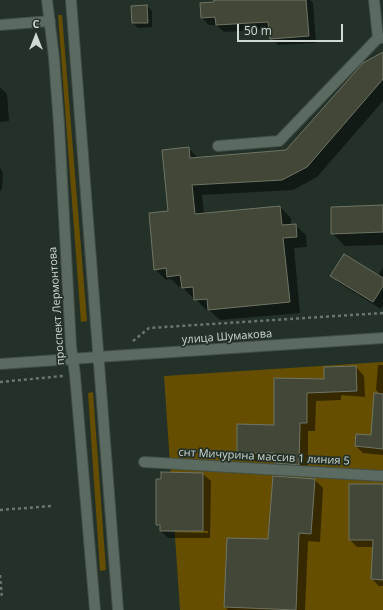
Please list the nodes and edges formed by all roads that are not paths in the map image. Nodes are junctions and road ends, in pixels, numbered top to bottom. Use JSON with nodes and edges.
{"nodes":[{"id":1,"x":47,"y":0,"type":"edge"},
{"id":2,"x":71,"y":0,"type":"edge"},
{"id":3,"x":374,"y":0,"type":"edge"},
{"id":4,"x":50,"y":21,"type":"junction"},
{"id":5,"x":0,"y":24,"type":"edge"},
{"id":6,"x":381,"y":38,"type":"edge"},
{"id":7,"x":218,"y":146,"type":"dead end"},
{"id":8,"x":383,"y":338,"type":"edge"},
{"id":9,"x":98,"y":357,"type":"junction"},
{"id":10,"x":72,"y":359,"type":"junction"},
{"id":11,"x":0,"y":364,"type":"edge"},
{"id":12,"x":144,"y":462,"type":"dead end"},
{"id":13,"x":383,"y":476,"type":"edge"},
{"id":14,"x":95,"y":610,"type":"edge"},
{"id":15,"x":118,"y":610,"type":"edge"}],
"edges":[{"from":1,"to":4,"type":"street","name":"проспект Лермонтова"},
{"from":2,"to":9,"type":"street"},
{"from":3,"to":6,"type":"street"},
{"from":4,"to":5,"type":"street"},
{"from":4,"to":10,"type":"street","name":"проспект Лермонтова"},
{"from":6,"to":7,"type":"street"},
{"from":8,"to":9,"type":"street","name":"улица Шумакова"},
{"from":9,"to":10,"type":"street","name":"улица Шумакова"},
{"from":9,"to":15,"type":"street"},
{"from":10,"to":11,"type":"street","name":"улица Шумакова"},
{"from":10,"to":14,"type":"street","name":"проспект Лермонтова"},
{"from":12,"to":13,"type":"street","name":"снт Мичурина массив 1 линия 5"}]}
